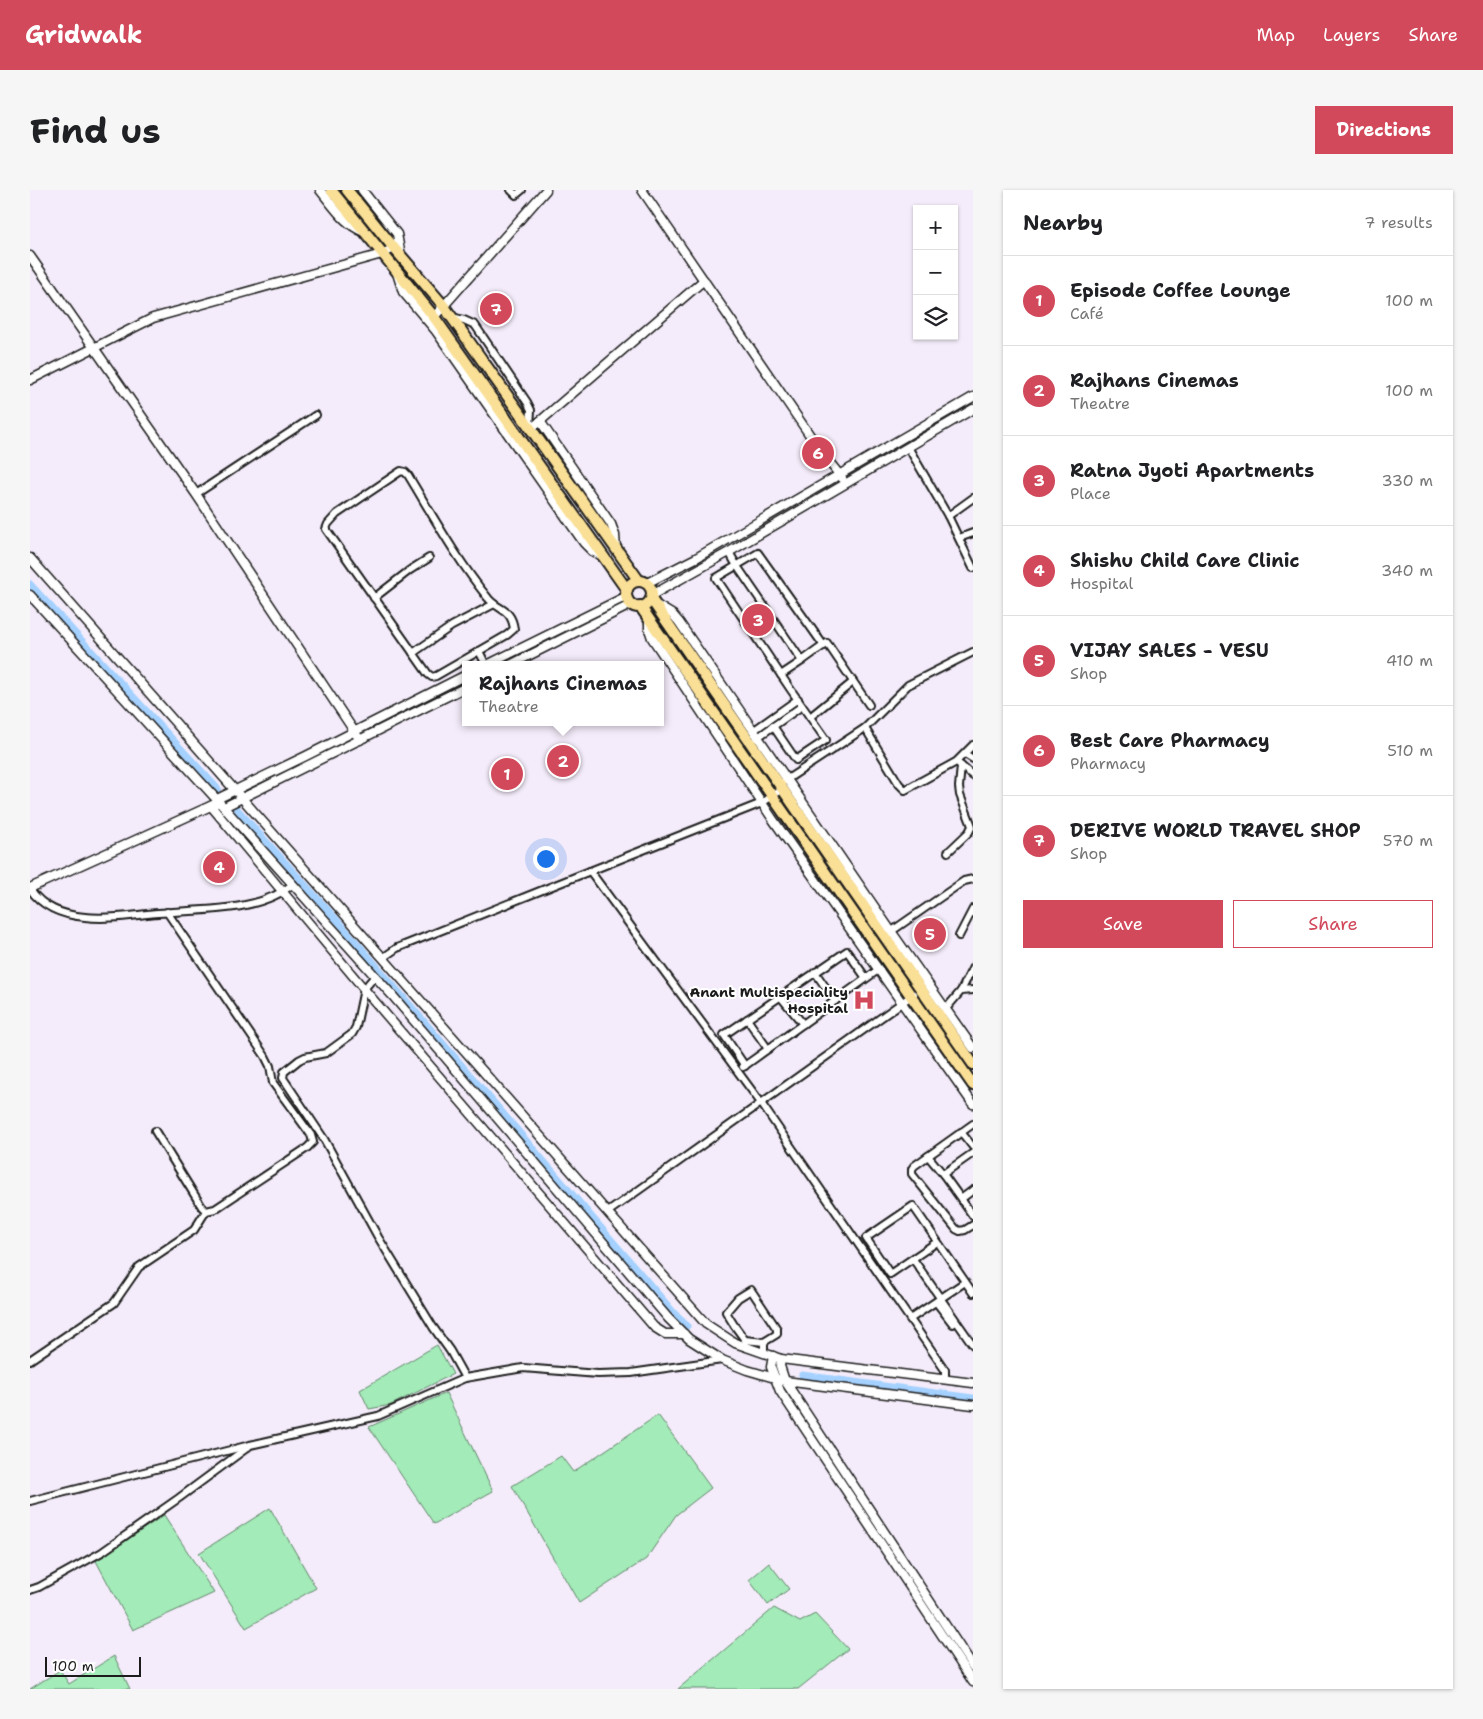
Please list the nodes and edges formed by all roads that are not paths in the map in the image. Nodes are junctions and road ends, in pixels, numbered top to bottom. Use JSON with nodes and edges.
{"nodes":[{"id":1,"x":320,"y":190,"type":"edge"},
{"id":2,"x":331,"y":190,"type":"edge"},
{"id":3,"x":347,"y":190,"type":"edge"},
{"id":4,"x":362,"y":190,"type":"edge"},
{"id":5,"x":512,"y":190,"type":"edge"},
{"id":6,"x":522,"y":190,"type":"edge"},
{"id":7,"x":546,"y":190,"type":"edge"},
{"id":8,"x":642,"y":190,"type":"edge"},
{"id":9,"x":364,"y":232,"type":"junction"},
{"id":10,"x":394,"y":248,"type":"junction"},
{"id":11,"x":382,"y":254,"type":"junction"},
{"id":12,"x":30,"y":256,"type":"edge"},
{"id":13,"x":401,"y":256,"type":"junction"},
{"id":14,"x":397,"y":272,"type":"junction"},
{"id":15,"x":704,"y":280,"type":"junction"},
{"id":16,"x":443,"y":305,"type":"junction"},
{"id":17,"x":434,"y":317,"type":"junction"},
{"id":18,"x":95,"y":348,"type":"junction"},
{"id":19,"x":30,"y":380,"type":"edge"},
{"id":20,"x":973,"y":397,"type":"edge"},
{"id":21,"x":973,"y":409,"type":"edge"},
{"id":22,"x":316,"y":416,"type":"dead end"},
{"id":23,"x":540,"y":421,"type":"junction"},
{"id":24,"x":531,"y":428,"type":"junction"},
{"id":25,"x":908,"y":447,"type":"junction"},
{"id":26,"x":839,"y":474,"type":"junction"},
{"id":27,"x":846,"y":484,"type":"junction"},
{"id":28,"x":196,"y":494,"type":"junction"},
{"id":29,"x":973,"y":498,"type":"edge"},
{"id":30,"x":948,"y":516,"type":"junction"},
{"id":31,"x":973,"y":533,"type":"edge"},
{"id":32,"x":959,"y":538,"type":"junction"},
{"id":33,"x":616,"y":549,"type":"junction"},
{"id":34,"x":729,"y":552,"type":"junction"},
{"id":35,"x":603,"y":556,"type":"junction"},
{"id":36,"x":30,"y":558,"type":"edge"},
{"id":37,"x":429,"y":558,"type":"dead end"},
{"id":38,"x":737,"y":566,"type":"junction"},
{"id":39,"x":973,"y":568,"type":"edge"},
{"id":40,"x":643,"y":582,"type":"junction"},
{"id":41,"x":30,"y":595,"type":"edge"},
{"id":42,"x":374,"y":598,"type":"junction"},
{"id":43,"x":632,"y":599,"type":"junction"},
{"id":44,"x":652,"y":599,"type":"junction"},
{"id":45,"x":494,"y":604,"type":"junction"},
{"id":46,"x":649,"y":619,"type":"junction"},
{"id":47,"x":824,"y":646,"type":"junction"},
{"id":48,"x":479,"y":651,"type":"junction"},
{"id":49,"x":973,"y":652,"type":"edge"},
{"id":50,"x":412,"y":653,"type":"junction"},
{"id":51,"x":470,"y":661,"type":"edge"},
{"id":52,"x":485,"y":661,"type":"edge"},
{"id":53,"x":496,"y":661,"type":"edge"},
{"id":54,"x":517,"y":661,"type":"edge"},
{"id":55,"x":802,"y":661,"type":"junction"},
{"id":56,"x":462,"y":665,"type":"edge"},
{"id":57,"x":781,"y":675,"type":"junction"},
{"id":58,"x":462,"y":677,"type":"edge"},
{"id":59,"x":853,"y":682,"type":"junction"},
{"id":60,"x":462,"y":688,"type":"edge"},
{"id":61,"x":798,"y":700,"type":"junction"},
{"id":62,"x":869,"y":704,"type":"dead end"},
{"id":63,"x":802,"y":706,"type":"junction"},
{"id":64,"x":810,"y":717,"type":"junction"},
{"id":65,"x":773,"y":726,"type":"junction"},
{"id":66,"x":865,"y":728,"type":"junction"},
{"id":67,"x":355,"y":731,"type":"junction"},
{"id":68,"x":756,"y":734,"type":"junction"},
{"id":69,"x":360,"y":740,"type":"junction"},
{"id":70,"x":973,"y":745,"type":"edge"},
{"id":71,"x":965,"y":754,"type":"junction"},
{"id":72,"x":973,"y":759,"type":"edge"},
{"id":73,"x":958,"y":764,"type":"junction"},
{"id":74,"x":973,"y":776,"type":"edge"},
{"id":75,"x":783,"y":784,"type":"junction"},
{"id":76,"x":235,"y":790,"type":"junction"},
{"id":77,"x":772,"y":796,"type":"junction"},
{"id":78,"x":242,"y":798,"type":"junction"},
{"id":79,"x":220,"y":802,"type":"junction"},
{"id":80,"x":762,"y":803,"type":"junction"},
{"id":81,"x":211,"y":806,"type":"junction"},
{"id":82,"x":948,"y":852,"type":"dead end"},
{"id":83,"x":590,"y":871,"type":"junction"},
{"id":84,"x":973,"y":879,"type":"edge"},
{"id":85,"x":293,"y":884,"type":"junction"},
{"id":86,"x":30,"y":888,"type":"edge"},
{"id":87,"x":283,"y":893,"type":"junction"},
{"id":88,"x":973,"y":909,"type":"edge"},
{"id":89,"x":167,"y":912,"type":"junction"},
{"id":90,"x":887,"y":934,"type":"junction"},
{"id":91,"x":959,"y":936,"type":"dead end"},
{"id":92,"x":384,"y":957,"type":"junction"},
{"id":93,"x":973,"y":967,"type":"edge"},
{"id":94,"x":878,"y":970,"type":"junction"},
{"id":95,"x":815,"y":972,"type":"junction"},
{"id":96,"x":375,"y":976,"type":"junction"},
{"id":97,"x":866,"y":978,"type":"junction"},
{"id":98,"x":364,"y":989,"type":"junction"},
{"id":99,"x":921,"y":989,"type":"junction"},
{"id":100,"x":973,"y":990,"type":"edge"},
{"id":101,"x":961,"y":991,"type":"junction"},
{"id":102,"x":780,"y":996,"type":"junction"},
{"id":103,"x":911,"y":996,"type":"junction"},
{"id":104,"x":835,"y":1000,"type":"junction"},
{"id":105,"x":902,"y":1003,"type":"junction"},
{"id":106,"x":943,"y":1012,"type":"junction"},
{"id":107,"x":747,"y":1019,"type":"junction"},
{"id":108,"x":803,"y":1024,"type":"junction"},
{"id":109,"x":973,"y":1048,"type":"edge"},
{"id":110,"x":768,"y":1049,"type":"junction"},
{"id":111,"x":973,"y":1064,"type":"edge"},
{"id":112,"x":745,"y":1066,"type":"junction"},
{"id":113,"x":738,"y":1071,"type":"junction"},
{"id":114,"x":973,"y":1085,"type":"edge"},
{"id":115,"x":761,"y":1103,"type":"junction"},
{"id":116,"x":973,"y":1104,"type":"edge"},
{"id":117,"x":973,"y":1124,"type":"edge"},
{"id":118,"x":155,"y":1131,"type":"dead end"},
{"id":119,"x":961,"y":1132,"type":"junction"},
{"id":120,"x":973,"y":1147,"type":"edge"},
{"id":121,"x":973,"y":1153,"type":"edge"},
{"id":122,"x":928,"y":1156,"type":"junction"},
{"id":123,"x":943,"y":1174,"type":"junction"},
{"id":124,"x":973,"y":1190,"type":"edge"},
{"id":125,"x":961,"y":1199,"type":"junction"},
{"id":126,"x":206,"y":1211,"type":"junction"},
{"id":127,"x":608,"y":1212,"type":"junction"},
{"id":128,"x":973,"y":1216,"type":"edge"},
{"id":129,"x":973,"y":1225,"type":"edge"},
{"id":130,"x":937,"y":1242,"type":"junction"},
{"id":131,"x":913,"y":1259,"type":"junction"},
{"id":132,"x":965,"y":1282,"type":"junction"},
{"id":133,"x":973,"y":1293,"type":"edge"},
{"id":134,"x":938,"y":1300,"type":"junction"},
{"id":135,"x":910,"y":1319,"type":"junction"},
{"id":136,"x":684,"y":1334,"type":"junction"},
{"id":137,"x":972,"y":1341,"type":"edge"},
{"id":138,"x":764,"y":1342,"type":"junction"},
{"id":139,"x":973,"y":1352,"type":"edge"},
{"id":140,"x":764,"y":1354,"type":"junction"},
{"id":141,"x":772,"y":1356,"type":"junction"},
{"id":142,"x":781,"y":1359,"type":"junction"},
{"id":143,"x":30,"y":1360,"type":"edge"},
{"id":144,"x":722,"y":1360,"type":"junction"},
{"id":145,"x":465,"y":1378,"type":"junction"},
{"id":146,"x":774,"y":1378,"type":"junction"},
{"id":147,"x":945,"y":1379,"type":"junction"},
{"id":148,"x":785,"y":1381,"type":"junction"},
{"id":149,"x":973,"y":1382,"type":"edge"},
{"id":150,"x":973,"y":1405,"type":"edge"},
{"id":151,"x":250,"y":1445,"type":"junction"},
{"id":152,"x":30,"y":1501,"type":"edge"},
{"id":153,"x":30,"y":1590,"type":"edge"},
{"id":154,"x":973,"y":1667,"type":"edge"},
{"id":155,"x":973,"y":1682,"type":"edge"}],
"edges":[{"from":1,"to":9,"type":"street"},
{"from":2,"to":9,"type":"main road"},
{"from":3,"to":10,"type":"main road"},
{"from":4,"to":13,"type":"street"},
{"from":5,"to":6,"type":"street"},
{"from":7,"to":16,"type":"street"},
{"from":8,"to":15,"type":"street"},
{"from":9,"to":11,"type":"main road"},
{"from":10,"to":11,"type":"street"},
{"from":10,"to":13,"type":"main road"},
{"from":11,"to":14,"type":"main road"},
{"from":11,"to":18,"type":"street"},
{"from":12,"to":18,"type":"street"},
{"from":13,"to":16,"type":"main road"},
{"from":14,"to":17,"type":"main road"},
{"from":14,"to":35,"type":"street"},
{"from":15,"to":23,"type":"street"},
{"from":15,"to":26,"type":"street"},
{"from":16,"to":17,"type":"street"},
{"from":16,"to":24,"type":"main road"},
{"from":17,"to":35,"type":"main road"},
{"from":18,"to":19,"type":"street"},
{"from":18,"to":28,"type":"street"},
{"from":20,"to":26,"type":"street"},
{"from":21,"to":25,"type":"street"},
{"from":22,"to":28,"type":"street"},
{"from":23,"to":24,"type":"street"},
{"from":23,"to":33,"type":"street"},
{"from":24,"to":33,"type":"main road"},
{"from":25,"to":27,"type":"street"},
{"from":25,"to":30,"type":"street"},
{"from":26,"to":27,"type":"street"},
{"from":26,"to":40,"type":"street"},
{"from":27,"to":34,"type":"street"},
{"from":28,"to":67,"type":"street"},
{"from":29,"to":30,"type":"street"},
{"from":30,"to":32,"type":"street"},
{"from":31,"to":32,"type":"street"},
{"from":32,"to":39,"type":"street"},
{"from":33,"to":40,"type":"main road"},
{"from":34,"to":38,"type":"street"},
{"from":34,"to":44,"type":"street"},
{"from":35,"to":43,"type":"main road"},
{"from":36,"to":76,"type":"street"},
{"from":37,"to":42,"type":"street"},
{"from":38,"to":47,"type":"street"},
{"from":38,"to":55,"type":"street"},
{"from":38,"to":57,"type":"street"},
{"from":40,"to":43,"type":"main road"},
{"from":40,"to":44,"type":"main road"},
{"from":41,"to":79,"type":"street"},
{"from":42,"to":45,"type":"street"},
{"from":42,"to":50,"type":"street"},
{"from":43,"to":44,"type":"main road"},
{"from":43,"to":46,"type":"main road"},
{"from":43,"to":53,"type":"street"},
{"from":43,"to":54,"type":"street"},
{"from":44,"to":68,"type":"street"},
{"from":44,"to":75,"type":"main road"},
{"from":45,"to":48,"type":"street"},
{"from":45,"to":50,"type":"street"},
{"from":46,"to":77,"type":"main road"},
{"from":46,"to":80,"type":"street"},
{"from":47,"to":55,"type":"street"},
{"from":47,"to":59,"type":"street"},
{"from":48,"to":51,"type":"street"},
{"from":48,"to":52,"type":"street"},
{"from":49,"to":66,"type":"street"},
{"from":50,"to":56,"type":"street"},
{"from":55,"to":57,"type":"street"},
{"from":57,"to":61,"type":"street"},
{"from":58,"to":67,"type":"street"},
{"from":59,"to":62,"type":"street"},
{"from":59,"to":64,"type":"street"},
{"from":60,"to":69,"type":"street"},
{"from":61,"to":63,"type":"street"},
{"from":61,"to":68,"type":"street"},
{"from":63,"to":64,"type":"street"},
{"from":63,"to":65,"type":"street"},
{"from":64,"to":65,"type":"street"},
{"from":65,"to":68,"type":"street"},
{"from":66,"to":73,"type":"street"},
{"from":66,"to":75,"type":"street"},
{"from":67,"to":69,"type":"street"},
{"from":67,"to":76,"type":"street"},
{"from":68,"to":75,"type":"street"},
{"from":69,"to":78,"type":"street"},
{"from":70,"to":71,"type":"street"},
{"from":71,"to":72,"type":"street"},
{"from":71,"to":73,"type":"street"},
{"from":73,"to":74,"type":"street"},
{"from":73,"to":82,"type":"street"},
{"from":75,"to":77,"type":"street"},
{"from":75,"to":90,"type":"main road"},
{"from":76,"to":78,"type":"street"},
{"from":76,"to":79,"type":"street"},
{"from":77,"to":80,"type":"street"},
{"from":77,"to":103,"type":"main road"},
{"from":78,"to":79,"type":"street"},
{"from":78,"to":92,"type":"street"},
{"from":79,"to":81,"type":"street"},
{"from":79,"to":85,"type":"street"},
{"from":80,"to":83,"type":"street"},
{"from":80,"to":94,"type":"street"},
{"from":81,"to":86,"type":"street"},
{"from":81,"to":87,"type":"street"},
{"from":83,"to":92,"type":"street"},
{"from":83,"to":113,"type":"street"},
{"from":84,"to":90,"type":"street"},
{"from":85,"to":87,"type":"street"},
{"from":85,"to":96,"type":"street"},
{"from":86,"to":89,"type":"street"},
{"from":87,"to":89,"type":"street"},
{"from":87,"to":98,"type":"street"},
{"from":88,"to":91,"type":"street"},
{"from":89,"to":126,"type":"street"},
{"from":90,"to":99,"type":"main road"},
{"from":90,"to":106,"type":"street"},
{"from":92,"to":127,"type":"street"},
{"from":93,"to":101,"type":"street"},
{"from":94,"to":97,"type":"street"},
{"from":94,"to":105,"type":"street"},
{"from":95,"to":97,"type":"street"},
{"from":95,"to":102,"type":"street"},
{"from":95,"to":104,"type":"street"},
{"from":96,"to":98,"type":"street"},
{"from":96,"to":136,"type":"street"},
{"from":97,"to":104,"type":"street"},
{"from":98,"to":136,"type":"street"},
{"from":98,"to":145,"type":"street"},
{"from":99,"to":103,"type":"street"},
{"from":99,"to":106,"type":"main road"},
{"from":100,"to":101,"type":"street"},
{"from":101,"to":106,"type":"street"},
{"from":102,"to":107,"type":"street"},
{"from":102,"to":108,"type":"street"},
{"from":103,"to":105,"type":"street"},
{"from":103,"to":114,"type":"main road"},
{"from":104,"to":108,"type":"street"},
{"from":105,"to":115,"type":"street"},
{"from":105,"to":116,"type":"street"},
{"from":106,"to":109,"type":"street"},
{"from":106,"to":111,"type":"main road"},
{"from":107,"to":110,"type":"street"},
{"from":107,"to":112,"type":"street"},
{"from":108,"to":110,"type":"street"},
{"from":110,"to":112,"type":"street"},
{"from":112,"to":113,"type":"street"},
{"from":113,"to":115,"type":"street"},
{"from":115,"to":127,"type":"street"},
{"from":115,"to":135,"type":"street"},
{"from":117,"to":119,"type":"street"},
{"from":118,"to":126,"type":"street"},
{"from":119,"to":120,"type":"street"},
{"from":119,"to":122,"type":"street"},
{"from":121,"to":123,"type":"street"},
{"from":122,"to":123,"type":"street"},
{"from":122,"to":129,"type":"street"},
{"from":123,"to":125,"type":"street"},
{"from":124,"to":125,"type":"street"},
{"from":125,"to":128,"type":"street"},
{"from":126,"to":143,"type":"street"},
{"from":127,"to":140,"type":"street"},
{"from":130,"to":131,"type":"street"},
{"from":130,"to":131,"type":"street"},
{"from":130,"to":132,"type":"street"},
{"from":131,"to":134,"type":"street"},
{"from":132,"to":133,"type":"street"},
{"from":132,"to":134,"type":"street"},
{"from":134,"to":135,"type":"street"},
{"from":134,"to":137,"type":"street"},
{"from":134,"to":139,"type":"street"},
{"from":135,"to":147,"type":"street"},
{"from":136,"to":144,"type":"street"},
{"from":138,"to":138,"type":"street"},
{"from":138,"to":140,"type":"street"},
{"from":140,"to":141,"type":"street"},
{"from":141,"to":142,"type":"street"},
{"from":141,"to":146,"type":"street"},
{"from":142,"to":147,"type":"street"},
{"from":142,"to":148,"type":"street"},
{"from":144,"to":145,"type":"street"},
{"from":144,"to":146,"type":"street"},
{"from":145,"to":151,"type":"street"},
{"from":146,"to":148,"type":"street"},
{"from":146,"to":155,"type":"street"},
{"from":147,"to":149,"type":"street"},
{"from":148,"to":150,"type":"street"},
{"from":148,"to":154,"type":"street"},
{"from":151,"to":152,"type":"street"},
{"from":151,"to":153,"type":"street"}]}
